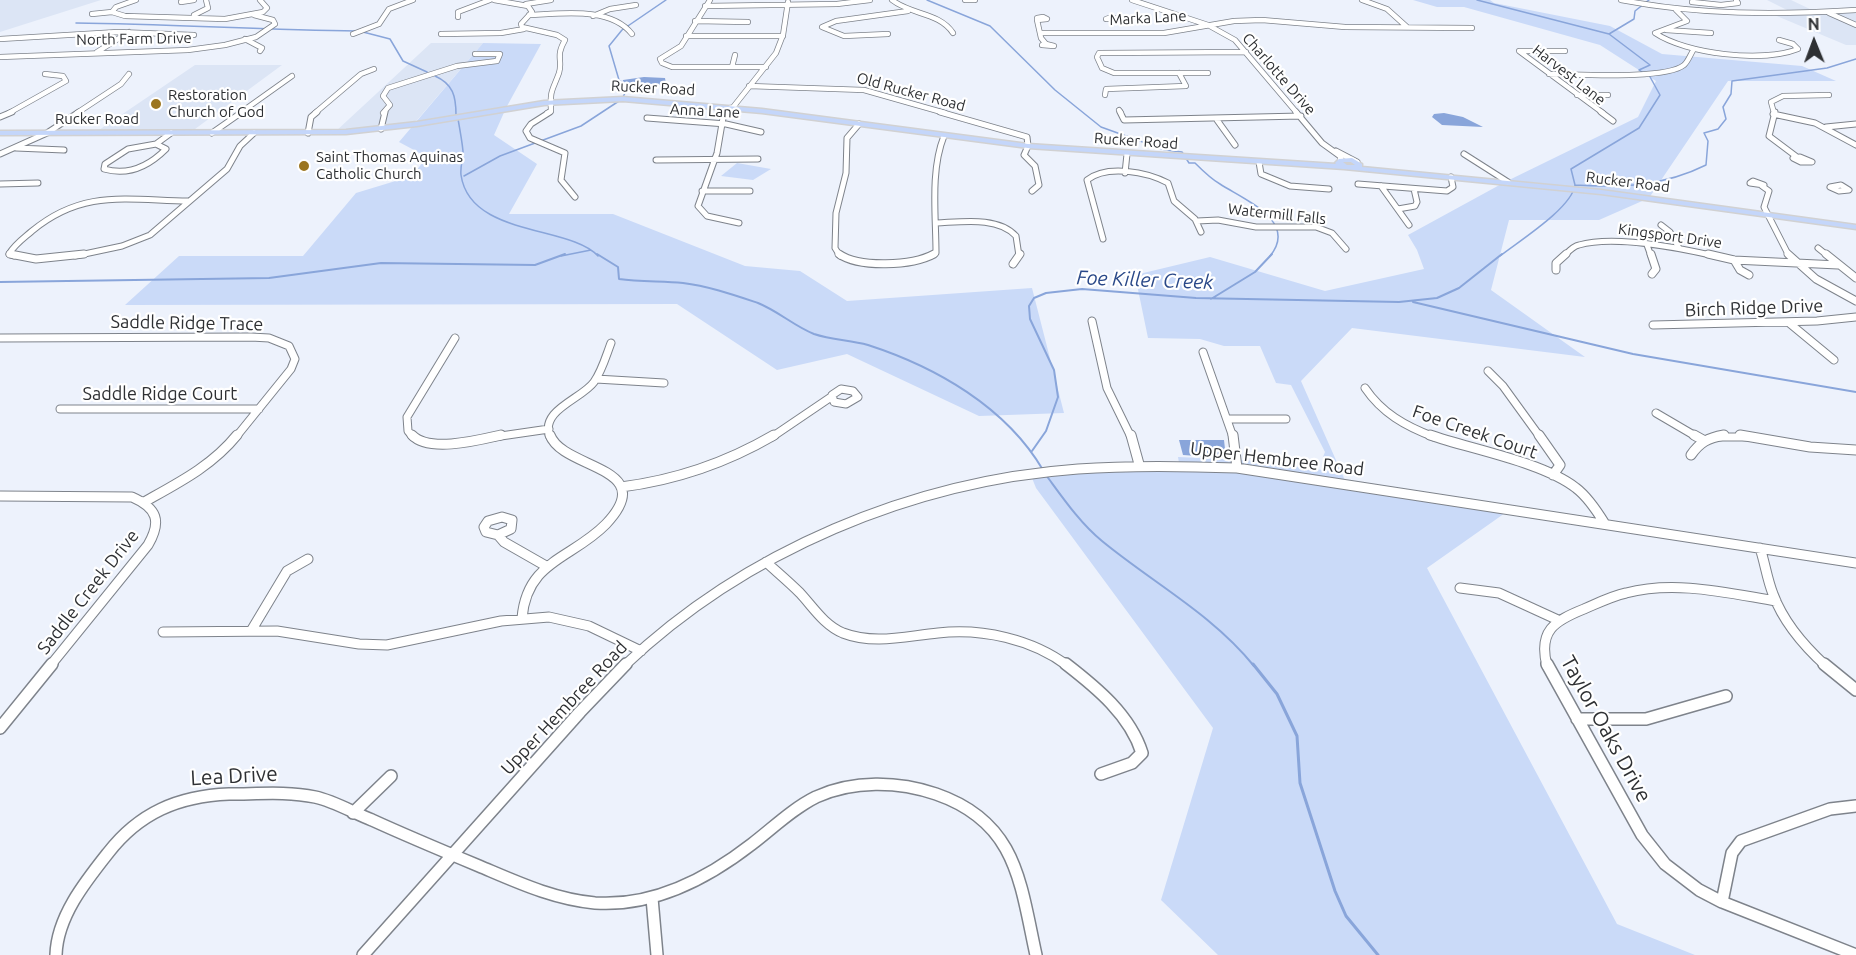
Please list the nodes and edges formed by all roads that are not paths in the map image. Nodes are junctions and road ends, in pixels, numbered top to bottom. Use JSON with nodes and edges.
{"nodes":[{"id":1,"x":136,"y":0,"type":"edge"},
{"id":2,"x":194,"y":0,"type":"edge"},
{"id":3,"x":206,"y":0,"type":"edge"},
{"id":4,"x":260,"y":0,"type":"edge"},
{"id":5,"x":412,"y":0,"type":"edge"},
{"id":6,"x":492,"y":0,"type":"edge"},
{"id":7,"x":551,"y":0,"type":"edge"},
{"id":8,"x":710,"y":0,"type":"edge"},
{"id":9,"x":870,"y":0,"type":"edge"},
{"id":10,"x":892,"y":0,"type":"edge"},
{"id":11,"x":965,"y":0,"type":"edge"},
{"id":12,"x":1132,"y":0,"type":"edge"},
{"id":13,"x":1362,"y":0,"type":"edge"},
{"id":14,"x":1621,"y":0,"type":"edge"},
{"id":15,"x":1736,"y":0,"type":"edge"},
{"id":16,"x":976,"y":1,"type":"edge"},
{"id":17,"x":182,"y":2,"type":"dead end"},
{"id":18,"x":788,"y":2,"type":"edge"},
{"id":19,"x":1692,"y":2,"type":"dead end"},
{"id":20,"x":526,"y":4,"type":"junction"},
{"id":21,"x":636,"y":5,"type":"dead end"},
{"id":22,"x":705,"y":6,"type":"junction"},
{"id":23,"x":908,"y":10,"type":"junction"},
{"id":24,"x":1676,"y":10,"type":"junction"},
{"id":25,"x":1856,"y":10,"type":"edge"},
{"id":26,"x":112,"y":12,"type":"junction"},
{"id":27,"x":1826,"y":12,"type":"junction"},
{"id":28,"x":92,"y":14,"type":"dead end"},
{"id":29,"x":254,"y":15,"type":"junction"},
{"id":30,"x":529,"y":15,"type":"junction"},
{"id":31,"x":186,"y":16,"type":"junction"},
{"id":32,"x":592,"y":16,"type":"junction"},
{"id":33,"x":458,"y":17,"type":"dead end"},
{"id":34,"x":1037,"y":20,"type":"dead end"},
{"id":35,"x":1112,"y":20,"type":"dead end"},
{"id":36,"x":694,"y":21,"type":"junction"},
{"id":37,"x":748,"y":22,"type":"dead end"},
{"id":38,"x":1208,"y":25,"type":"junction"},
{"id":39,"x":1856,"y":25,"type":"edge"},
{"id":40,"x":1407,"y":27,"type":"junction"},
{"id":41,"x":1472,"y":28,"type":"dead end"},
{"id":42,"x":38,"y":29,"type":"dead end"},
{"id":43,"x":524,"y":29,"type":"junction"},
{"id":44,"x":1660,"y":29,"type":"junction"},
{"id":45,"x":129,"y":32,"type":"junction"},
{"id":46,"x":828,"y":32,"type":"junction"},
{"id":47,"x":953,"y":33,"type":"dead end"},
{"id":48,"x":1040,"y":33,"type":"junction"},
{"id":49,"x":1116,"y":33,"type":"junction"},
{"id":50,"x":1710,"y":33,"type":"dead end"},
{"id":51,"x":353,"y":34,"type":"dead end"},
{"id":52,"x":441,"y":34,"type":"dead end"},
{"id":53,"x":632,"y":34,"type":"dead end"},
{"id":54,"x":888,"y":34,"type":"dead end"},
{"id":55,"x":30,"y":35,"type":"junction"},
{"id":56,"x":194,"y":35,"type":"dead end"},
{"id":57,"x":686,"y":36,"type":"junction"},
{"id":58,"x":783,"y":36,"type":"junction"},
{"id":59,"x":818,"y":36,"type":"dead end"},
{"id":60,"x":0,"y":39,"type":"edge"},
{"id":61,"x":244,"y":39,"type":"junction"},
{"id":62,"x":1779,"y":40,"type":"dead end"},
{"id":63,"x":109,"y":43,"type":"junction"},
{"id":64,"x":1046,"y":44,"type":"dead end"},
{"id":65,"x":1694,"y":49,"type":"junction"},
{"id":66,"x":260,"y":51,"type":"dead end"},
{"id":67,"x":1564,"y":51,"type":"dead end"},
{"id":68,"x":90,"y":52,"type":"junction"},
{"id":69,"x":97,"y":52,"type":"junction"},
{"id":70,"x":1246,"y":52,"type":"junction"},
{"id":71,"x":475,"y":54,"type":"dead end"},
{"id":72,"x":735,"y":55,"type":"dead end"},
{"id":73,"x":0,"y":57,"type":"edge"},
{"id":74,"x":732,"y":67,"type":"junction"},
{"id":75,"x":766,"y":67,"type":"junction"},
{"id":76,"x":374,"y":69,"type":"dead end"},
{"id":77,"x":1179,"y":73,"type":"junction"},
{"id":78,"x":1208,"y":73,"type":"dead end"},
{"id":79,"x":45,"y":74,"type":"dead end"},
{"id":80,"x":129,"y":74,"type":"dead end"},
{"id":81,"x":1549,"y":74,"type":"junction"},
{"id":82,"x":292,"y":76,"type":"dead end"},
{"id":83,"x":750,"y":86,"type":"junction"},
{"id":84,"x":1105,"y":95,"type":"dead end"},
{"id":85,"x":1577,"y":95,"type":"junction"},
{"id":86,"x":1608,"y":95,"type":"dead end"},
{"id":87,"x":1829,"y":95,"type":"dead end"},
{"id":88,"x":550,"y":102,"type":"junction"},
{"id":89,"x":730,"y":108,"type":"junction"},
{"id":90,"x":1119,"y":110,"type":"dead end"},
{"id":91,"x":1773,"y":114,"type":"junction"},
{"id":92,"x":1301,"y":116,"type":"junction"},
{"id":93,"x":0,"y":117,"type":"edge"},
{"id":94,"x":647,"y":118,"type":"dead end"},
{"id":95,"x":1216,"y":120,"type":"junction"},
{"id":96,"x":1613,"y":121,"type":"dead end"},
{"id":97,"x":718,"y":124,"type":"junction"},
{"id":98,"x":859,"y":124,"type":"junction"},
{"id":99,"x":1856,"y":124,"type":"edge"},
{"id":100,"x":1826,"y":127,"type":"junction"},
{"id":101,"x":381,"y":129,"type":"junction"},
{"id":102,"x":761,"y":132,"type":"dead end"},
{"id":103,"x":0,"y":133,"type":"edge"},
{"id":104,"x":47,"y":133,"type":"junction"},
{"id":105,"x":168,"y":133,"type":"junction"},
{"id":106,"x":212,"y":133,"type":"junction"},
{"id":107,"x":254,"y":133,"type":"junction"},
{"id":108,"x":308,"y":133,"type":"junction"},
{"id":109,"x":944,"y":136,"type":"junction"},
{"id":110,"x":153,"y":144,"type":"junction"},
{"id":111,"x":1234,"y":145,"type":"dead end"},
{"id":112,"x":1856,"y":145,"type":"edge"},
{"id":113,"x":1028,"y":146,"type":"junction"},
{"id":114,"x":15,"y":147,"type":"junction"},
{"id":115,"x":64,"y":150,"type":"dead end"},
{"id":116,"x":1333,"y":150,"type":"junction"},
{"id":117,"x":0,"y":154,"type":"edge"},
{"id":118,"x":1127,"y":154,"type":"junction"},
{"id":119,"x":1464,"y":154,"type":"dead end"},
{"id":120,"x":1797,"y":157,"type":"dead end"},
{"id":121,"x":656,"y":159,"type":"dead end"},
{"id":122,"x":713,"y":159,"type":"junction"},
{"id":123,"x":758,"y":159,"type":"dead end"},
{"id":124,"x":1259,"y":162,"type":"junction"},
{"id":125,"x":1341,"y":163,"type":"junction"},
{"id":126,"x":1357,"y":164,"type":"junction"},
{"id":127,"x":1082,"y":169,"type":"dead end"},
{"id":128,"x":1125,"y":173,"type":"junction"},
{"id":129,"x":1092,"y":174,"type":"junction"},
{"id":130,"x":1451,"y":177,"type":"junction"},
{"id":131,"x":1508,"y":182,"type":"junction"},
{"id":132,"x":38,"y":183,"type":"dead end"},
{"id":133,"x":0,"y":184,"type":"edge"},
{"id":134,"x":8,"y":184,"type":"junction"},
{"id":135,"x":1358,"y":184,"type":"dead end"},
{"id":136,"x":1381,"y":186,"type":"junction"},
{"id":137,"x":1762,"y":186,"type":"dead end"},
{"id":138,"x":1329,"y":189,"type":"dead end"},
{"id":139,"x":1414,"y":189,"type":"junction"},
{"id":140,"x":0,"y":190,"type":"edge"},
{"id":141,"x":702,"y":191,"type":"junction"},
{"id":142,"x":750,"y":191,"type":"dead end"},
{"id":143,"x":1032,"y":192,"type":"dead end"},
{"id":144,"x":575,"y":197,"type":"dead end"},
{"id":145,"x":188,"y":201,"type":"junction"},
{"id":146,"x":1398,"y":209,"type":"junction"},
{"id":147,"x":1767,"y":214,"type":"junction"},
{"id":148,"x":1197,"y":221,"type":"junction"},
{"id":149,"x":739,"y":223,"type":"dead end"},
{"id":150,"x":937,"y":223,"type":"junction"},
{"id":151,"x":1409,"y":225,"type":"dead end"},
{"id":152,"x":1661,"y":225,"type":"dead end"},
{"id":153,"x":1856,"y":227,"type":"edge"},
{"id":154,"x":1201,"y":232,"type":"dead end"},
{"id":155,"x":1103,"y":239,"type":"dead end"},
{"id":156,"x":1647,"y":245,"type":"junction"},
{"id":157,"x":1679,"y":248,"type":"junction"},
{"id":158,"x":1818,"y":248,"type":"dead end"},
{"id":159,"x":1346,"y":249,"type":"dead end"},
{"id":160,"x":1734,"y":260,"type":"junction"},
{"id":161,"x":1013,"y":264,"type":"dead end"},
{"id":162,"x":1796,"y":264,"type":"junction"},
{"id":163,"x":1838,"y":265,"type":"junction"},
{"id":164,"x":1556,"y":270,"type":"dead end"},
{"id":165,"x":1652,"y":274,"type":"dead end"},
{"id":166,"x":1749,"y":275,"type":"dead end"},
{"id":167,"x":1856,"y":278,"type":"edge"},
{"id":168,"x":1856,"y":301,"type":"edge"},
{"id":169,"x":1856,"y":317,"type":"edge"},
{"id":170,"x":1092,"y":321,"type":"dead end"},
{"id":171,"x":1788,"y":322,"type":"junction"},
{"id":172,"x":1653,"y":325,"type":"dead end"},
{"id":173,"x":0,"y":338,"type":"edge"},
{"id":174,"x":455,"y":338,"type":"dead end"},
{"id":175,"x":611,"y":343,"type":"dead end"},
{"id":176,"x":1203,"y":352,"type":"dead end"},
{"id":177,"x":1834,"y":360,"type":"dead end"},
{"id":178,"x":1488,"y":371,"type":"dead end"},
{"id":179,"x":596,"y":379,"type":"junction"},
{"id":180,"x":664,"y":383,"type":"dead end"},
{"id":181,"x":1365,"y":388,"type":"dead end"},
{"id":182,"x":831,"y":397,"type":"dead end"},
{"id":183,"x":60,"y":409,"type":"dead end"},
{"id":184,"x":259,"y":409,"type":"junction"},
{"id":185,"x":1656,"y":413,"type":"dead end"},
{"id":186,"x":1229,"y":419,"type":"junction"},
{"id":187,"x":1287,"y":419,"type":"dead end"},
{"id":188,"x":549,"y":429,"type":"junction"},
{"id":189,"x":1703,"y":440,"type":"junction"},
{"id":190,"x":1856,"y":450,"type":"edge"},
{"id":191,"x":1691,"y":455,"type":"dead end"},
{"id":192,"x":1139,"y":464,"type":"junction"},
{"id":193,"x":1237,"y":468,"type":"junction"},
{"id":194,"x":1553,"y":475,"type":"junction"},
{"id":195,"x":621,"y":487,"type":"junction"},
{"id":196,"x":0,"y":496,"type":"edge"},
{"id":197,"x":144,"y":502,"type":"junction"},
{"id":198,"x":1605,"y":524,"type":"junction"},
{"id":199,"x":498,"y":535,"type":"dead end"},
{"id":200,"x":1760,"y":548,"type":"junction"},
{"id":201,"x":308,"y":559,"type":"dead end"},
{"id":202,"x":766,"y":562,"type":"junction"},
{"id":203,"x":1856,"y":563,"type":"edge"},
{"id":204,"x":546,"y":566,"type":"junction"},
{"id":205,"x":1460,"y":588,"type":"dead end"},
{"id":206,"x":1776,"y":602,"type":"junction"},
{"id":207,"x":522,"y":618,"type":"junction"},
{"id":208,"x":1558,"y":620,"type":"junction"},
{"id":209,"x":250,"y":631,"type":"junction"},
{"id":210,"x":163,"y":632,"type":"dead end"},
{"id":211,"x":641,"y":651,"type":"junction"},
{"id":212,"x":1856,"y":690,"type":"edge"},
{"id":213,"x":1726,"y":696,"type":"dead end"},
{"id":214,"x":1577,"y":719,"type":"junction"},
{"id":215,"x":2,"y":722,"type":"edge"},
{"id":216,"x":1101,"y":774,"type":"dead end"},
{"id":217,"x":391,"y":776,"type":"dead end"},
{"id":218,"x":1856,"y":806,"type":"edge"},
{"id":219,"x":353,"y":813,"type":"junction"},
{"id":220,"x":452,"y":856,"type":"junction"},
{"id":221,"x":652,"y":898,"type":"junction"},
{"id":222,"x":1722,"y":902,"type":"junction"},
{"id":223,"x":56,"y":955,"type":"edge"},
{"id":224,"x":363,"y":955,"type":"edge"},
{"id":225,"x":657,"y":955,"type":"edge"},
{"id":226,"x":1036,"y":955,"type":"edge"},
{"id":227,"x":1856,"y":955,"type":"edge"}],
"edges":[{"from":1,"to":26,"type":"street"},
{"from":2,"to":17,"type":"street"},
{"from":3,"to":31,"type":"street"},
{"from":4,"to":29,"type":"street"},
{"from":5,"to":51,"type":"street"},
{"from":6,"to":20,"type":"street"},
{"from":6,"to":33,"type":"street"},
{"from":7,"to":20,"type":"street"},
{"from":8,"to":22,"type":"street"},
{"from":9,"to":18,"type":"street"},
{"from":10,"to":23,"type":"street"},
{"from":11,"to":16,"type":"street"},
{"from":12,"to":38,"type":"street","name":"Charlotte Drive"},
{"from":13,"to":40,"type":"street"},
{"from":14,"to":24,"type":"street"},
{"from":15,"to":19,"type":"street"},
{"from":18,"to":22,"type":"street"},
{"from":18,"to":58,"type":"street"},
{"from":20,"to":30,"type":"street"},
{"from":21,"to":32,"type":"street"},
{"from":22,"to":36,"type":"street"},
{"from":23,"to":46,"type":"street"},
{"from":23,"to":47,"type":"street"},
{"from":24,"to":27,"type":"street"},
{"from":24,"to":44,"type":"street"},
{"from":25,"to":27,"type":"street"},
{"from":26,"to":28,"type":"street"},
{"from":26,"to":31,"type":"street"},
{"from":27,"to":39,"type":"street"},
{"from":29,"to":31,"type":"street"},
{"from":29,"to":61,"type":"street","name":"North Farm Drive"},
{"from":30,"to":32,"type":"street"},
{"from":30,"to":43,"type":"street"},
{"from":32,"to":53,"type":"street"},
{"from":34,"to":48,"type":"street"},
{"from":35,"to":49,"type":"street"},
{"from":36,"to":37,"type":"street"},
{"from":36,"to":57,"type":"street"},
{"from":38,"to":40,"type":"street","name":"Marka Lane"},
{"from":38,"to":49,"type":"street","name":"Marka Lane"},
{"from":38,"to":70,"type":"street","name":"Charlotte Drive"},
{"from":40,"to":41,"type":"street","name":"Marka Lane"},
{"from":42,"to":55,"type":"street"},
{"from":43,"to":52,"type":"street"},
{"from":43,"to":88,"type":"street"},
{"from":44,"to":50,"type":"street"},
{"from":44,"to":65,"type":"street"},
{"from":45,"to":55,"type":"street"},
{"from":45,"to":56,"type":"street"},
{"from":45,"to":63,"type":"street"},
{"from":46,"to":54,"type":"street"},
{"from":46,"to":59,"type":"street"},
{"from":48,"to":49,"type":"street","name":"Marka Lane"},
{"from":48,"to":64,"type":"street"},
{"from":55,"to":60,"type":"street"},
{"from":57,"to":58,"type":"street"},
{"from":57,"to":74,"type":"street"},
{"from":58,"to":75,"type":"street"},
{"from":61,"to":66,"type":"street"},
{"from":61,"to":69,"type":"street","name":"North Farm Drive"},
{"from":62,"to":65,"type":"street"},
{"from":63,"to":68,"type":"street"},
{"from":63,"to":69,"type":"street"},
{"from":65,"to":81,"type":"street"},
{"from":67,"to":81,"type":"street","name":"Harvest Lane"},
{"from":68,"to":69,"type":"street","name":"North Farm Drive"},
{"from":68,"to":73,"type":"street","name":"North Farm Drive"},
{"from":70,"to":77,"type":"street"},
{"from":70,"to":92,"type":"street","name":"Charlotte Drive"},
{"from":71,"to":101,"type":"street"},
{"from":72,"to":74,"type":"street"},
{"from":74,"to":75,"type":"street"},
{"from":75,"to":83,"type":"street"},
{"from":76,"to":108,"type":"street"},
{"from":77,"to":78,"type":"street"},
{"from":77,"to":84,"type":"street"},
{"from":79,"to":93,"type":"street"},
{"from":80,"to":104,"type":"street"},
{"from":81,"to":85,"type":"street","name":"Harvest Lane"},
{"from":82,"to":106,"type":"street"},
{"from":83,"to":89,"type":"street"},
{"from":83,"to":113,"type":"street","name":"Old Rucker Road"},
{"from":85,"to":86,"type":"street"},
{"from":85,"to":96,"type":"street","name":"Harvest Lane"},
{"from":87,"to":91,"type":"street"},
{"from":88,"to":89,"type":"main road","name":"Rucker Road"},
{"from":88,"to":101,"type":"main road","name":"Rucker Road"},
{"from":88,"to":144,"type":"street"},
{"from":89,"to":97,"type":"street"},
{"from":89,"to":98,"type":"main road","name":"Rucker Road"},
{"from":90,"to":95,"type":"street"},
{"from":91,"to":100,"type":"street"},
{"from":91,"to":120,"type":"street"},
{"from":92,"to":95,"type":"street"},
{"from":92,"to":116,"type":"street","name":"Charlotte Drive"},
{"from":94,"to":97,"type":"street","name":"Anna Lane"},
{"from":95,"to":111,"type":"street"},
{"from":97,"to":102,"type":"street","name":"Anna Lane"},
{"from":97,"to":122,"type":"street"},
{"from":98,"to":109,"type":"main road","name":"Rucker Road"},
{"from":98,"to":150,"type":"street"},
{"from":99,"to":100,"type":"street"},
{"from":100,"to":112,"type":"street"},
{"from":101,"to":108,"type":"main road","name":"Rucker Road"},
{"from":103,"to":104,"type":"main road","name":"Rucker Road"},
{"from":104,"to":105,"type":"main road","name":"Rucker Road"},
{"from":104,"to":114,"type":"street"},
{"from":105,"to":106,"type":"main road","name":"Rucker Road"},
{"from":105,"to":110,"type":"street"},
{"from":106,"to":107,"type":"main road","name":"Rucker Road"},
{"from":107,"to":108,"type":"main road","name":"Rucker Road"},
{"from":107,"to":145,"type":"street"},
{"from":109,"to":113,"type":"main road","name":"Rucker Road"},
{"from":109,"to":150,"type":"street"},
{"from":110,"to":110,"type":"street"},
{"from":113,"to":118,"type":"main road","name":"Rucker Road"},
{"from":113,"to":143,"type":"street"},
{"from":114,"to":115,"type":"street"},
{"from":114,"to":117,"type":"street"},
{"from":116,"to":125,"type":"street","name":"Charlotte Drive"},
{"from":116,"to":126,"type":"street","name":"Charlotte Drive"},
{"from":118,"to":124,"type":"main road","name":"Rucker Road"},
{"from":118,"to":128,"type":"street"},
{"from":119,"to":131,"type":"street"},
{"from":121,"to":122,"type":"street"},
{"from":122,"to":123,"type":"street"},
{"from":122,"to":141,"type":"street"},
{"from":124,"to":125,"type":"main road","name":"Rucker Road"},
{"from":124,"to":138,"type":"street"},
{"from":125,"to":126,"type":"main road","name":"Rucker Road"},
{"from":126,"to":130,"type":"main road","name":"Rucker Road"},
{"from":127,"to":129,"type":"street"},
{"from":128,"to":129,"type":"street"},
{"from":128,"to":148,"type":"street"},
{"from":129,"to":155,"type":"street"},
{"from":130,"to":131,"type":"main road","name":"Rucker Road"},
{"from":130,"to":139,"type":"street"},
{"from":131,"to":147,"type":"main road","name":"Rucker Road"},
{"from":132,"to":134,"type":"street"},
{"from":133,"to":134,"type":"street"},
{"from":134,"to":140,"type":"street"},
{"from":135,"to":136,"type":"street"},
{"from":136,"to":139,"type":"street"},
{"from":136,"to":146,"type":"street"},
{"from":137,"to":147,"type":"street"},
{"from":139,"to":146,"type":"street"},
{"from":141,"to":142,"type":"street"},
{"from":141,"to":149,"type":"street"},
{"from":145,"to":145,"type":"street"},
{"from":146,"to":151,"type":"street"},
{"from":147,"to":153,"type":"main road","name":"Rucker Road"},
{"from":147,"to":162,"type":"street"},
{"from":148,"to":154,"type":"street"},
{"from":148,"to":159,"type":"street","name":"Watermill Falls"},
{"from":150,"to":161,"type":"street"},
{"from":152,"to":157,"type":"street"},
{"from":156,"to":157,"type":"street","name":"Kingsport Drive"},
{"from":156,"to":164,"type":"street","name":"Kingsport Drive"},
{"from":156,"to":165,"type":"street"},
{"from":157,"to":160,"type":"street","name":"Kingsport Drive"},
{"from":158,"to":163,"type":"street"},
{"from":160,"to":162,"type":"street","name":"Kingsport Drive"},
{"from":160,"to":166,"type":"street"},
{"from":162,"to":163,"type":"street","name":"Kingsport Drive"},
{"from":162,"to":168,"type":"street"},
{"from":163,"to":167,"type":"street"},
{"from":169,"to":171,"type":"street","name":"Birch Ridge Drive"},
{"from":170,"to":192,"type":"street"},
{"from":171,"to":172,"type":"street","name":"Birch Ridge Drive"},
{"from":171,"to":177,"type":"street"},
{"from":173,"to":184,"type":"street","name":"Saddle Ridge Trace"},
{"from":174,"to":188,"type":"street"},
{"from":175,"to":179,"type":"street"},
{"from":176,"to":186,"type":"street"},
{"from":178,"to":194,"type":"street"},
{"from":179,"to":180,"type":"street"},
{"from":179,"to":188,"type":"street"},
{"from":181,"to":194,"type":"street","name":"Foe Creek Court"},
{"from":182,"to":195,"type":"street"},
{"from":183,"to":184,"type":"street","name":"Saddle Ridge Court"},
{"from":184,"to":197,"type":"street","name":"Saddle Ridge Trace"},
{"from":185,"to":189,"type":"street"},
{"from":186,"to":187,"type":"street"},
{"from":186,"to":193,"type":"street"},
{"from":188,"to":195,"type":"street"},
{"from":189,"to":190,"type":"street"},
{"from":189,"to":191,"type":"street"},
{"from":192,"to":193,"type":"street","name":"Upper Hembree Road"},
{"from":192,"to":202,"type":"street","name":"Upper Hembree Road"},
{"from":193,"to":198,"type":"street","name":"Upper Hembree Road"},
{"from":194,"to":198,"type":"street","name":"Foe Creek Court"},
{"from":195,"to":204,"type":"street"},
{"from":196,"to":197,"type":"street"},
{"from":197,"to":215,"type":"street","name":"Saddle Creek Drive"},
{"from":198,"to":200,"type":"street","name":"Upper Hembree Road"},
{"from":199,"to":204,"type":"street"},
{"from":200,"to":203,"type":"street","name":"Upper Hembree Road"},
{"from":200,"to":206,"type":"street"},
{"from":201,"to":209,"type":"street"},
{"from":202,"to":211,"type":"street","name":"Upper Hembree Road"},
{"from":202,"to":216,"type":"street"},
{"from":204,"to":207,"type":"street"},
{"from":205,"to":208,"type":"street"},
{"from":206,"to":208,"type":"street"},
{"from":206,"to":212,"type":"street"},
{"from":207,"to":209,"type":"street"},
{"from":207,"to":211,"type":"street"},
{"from":208,"to":214,"type":"street","name":"Taylor Oaks Drive"},
{"from":209,"to":210,"type":"street"},
{"from":211,"to":220,"type":"street","name":"Upper Hembree Road"},
{"from":213,"to":214,"type":"street"},
{"from":214,"to":222,"type":"street","name":"Taylor Oaks Drive"},
{"from":217,"to":219,"type":"street"},
{"from":218,"to":222,"type":"street"},
{"from":219,"to":220,"type":"street","name":"Lea Drive"},
{"from":219,"to":223,"type":"street","name":"Lea Drive"},
{"from":220,"to":221,"type":"street","name":"Lea Drive"},
{"from":220,"to":224,"type":"street","name":"Upper Hembree Road"},
{"from":221,"to":225,"type":"street"},
{"from":221,"to":226,"type":"street","name":"Lea Drive"},
{"from":222,"to":227,"type":"street","name":"Taylor Oaks Drive"}]}
